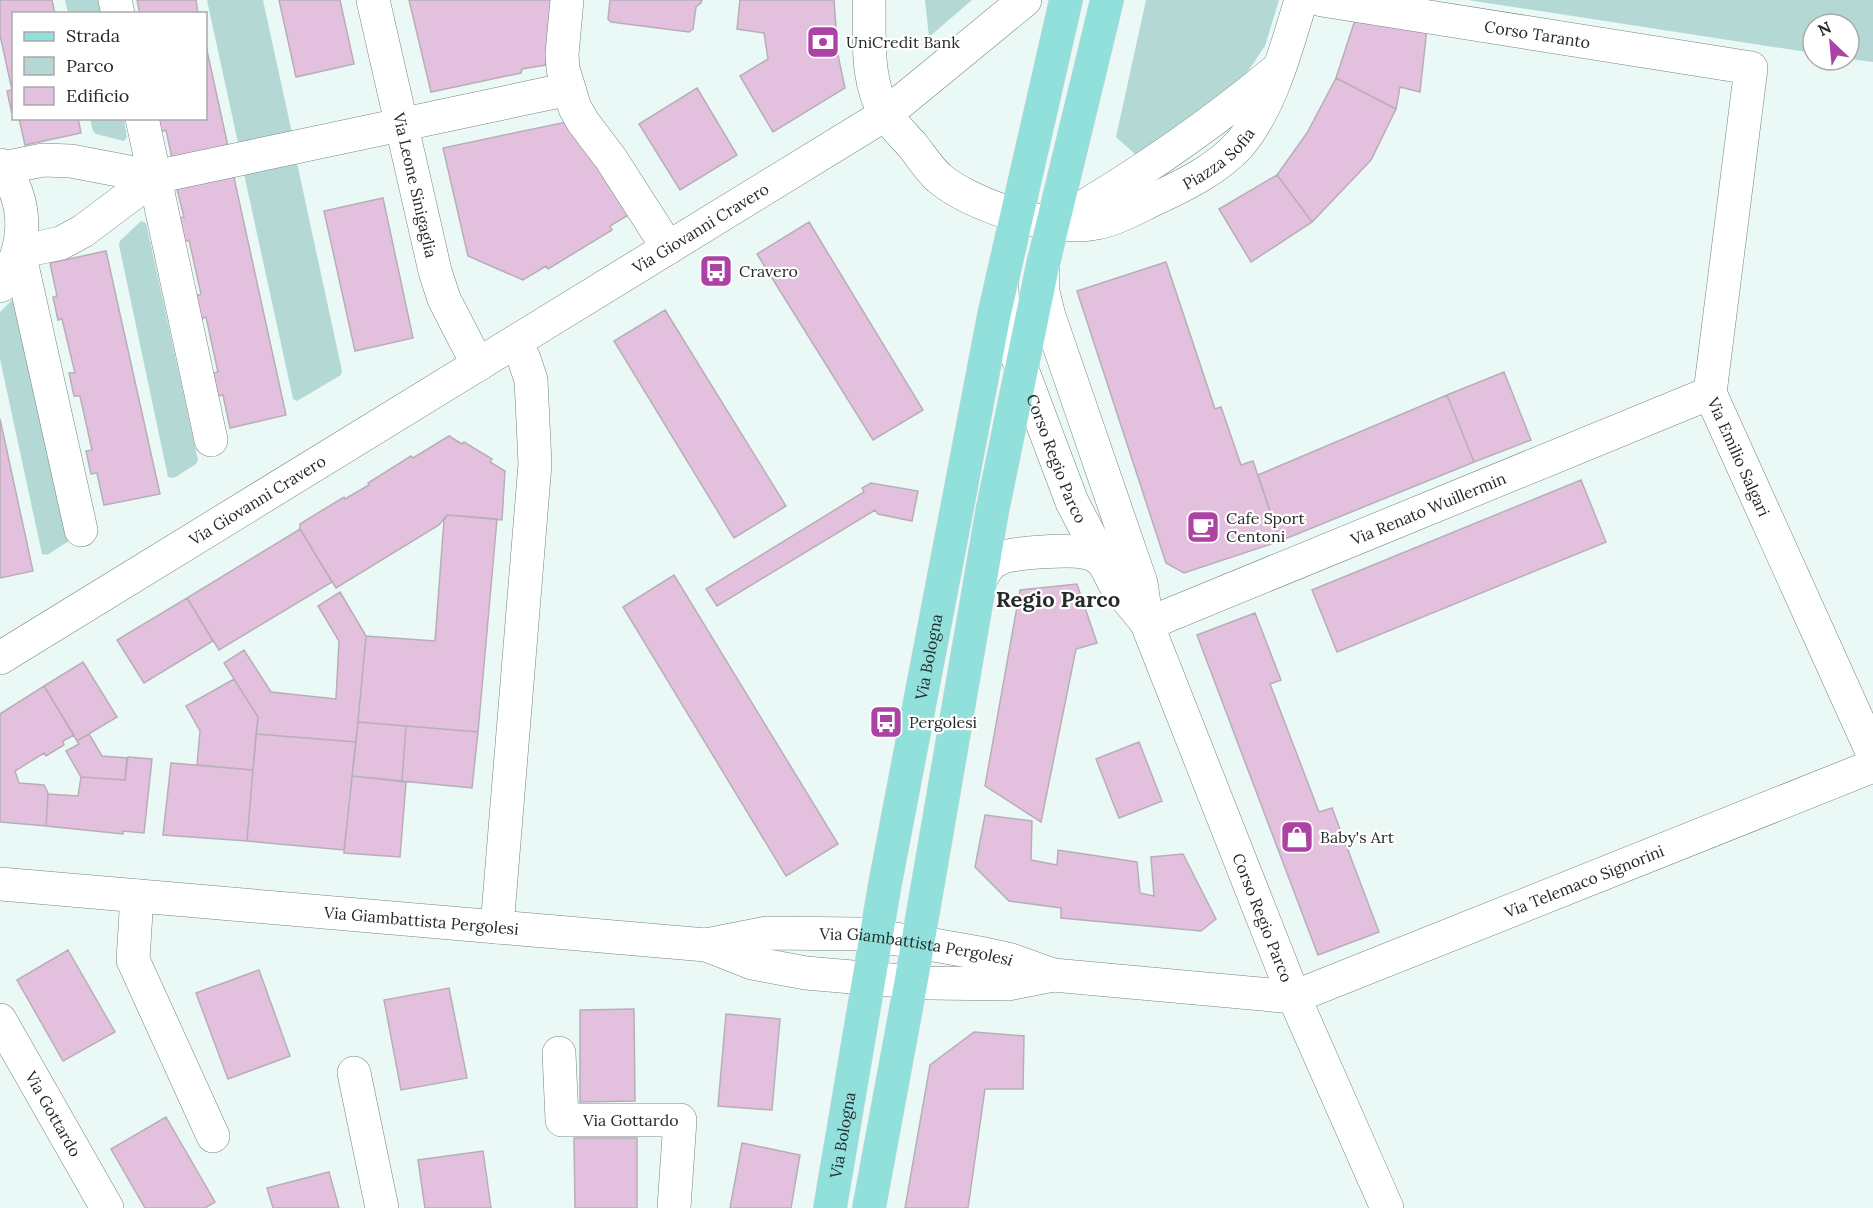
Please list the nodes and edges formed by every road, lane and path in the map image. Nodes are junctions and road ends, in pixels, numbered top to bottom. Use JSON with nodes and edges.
{"nodes":[{"id":1,"x":373,"y":0,"type":"edge"},
{"id":2,"x":567,"y":0,"type":"edge"},
{"id":3,"x":869,"y":0,"type":"edge"},
{"id":4,"x":1025,"y":0,"type":"edge"},
{"id":5,"x":1066,"y":0,"type":"edge"},
{"id":6,"x":1107,"y":0,"type":"edge"},
{"id":7,"x":1301,"y":0,"type":"edge"},
{"id":8,"x":1322,"y":0,"type":"edge"},
{"id":9,"x":1751,"y":68,"type":"joint"},
{"id":10,"x":570,"y":89,"type":"junction"},
{"id":11,"x":886,"y":114,"type":"junction"},
{"id":12,"x":142,"y":120,"type":"edge"},
{"id":13,"x":402,"y":123,"type":"junction"},
{"id":14,"x":2,"y":166,"type":"edge"},
{"id":15,"x":155,"y":177,"type":"junction"},
{"id":16,"x":1016,"y":214,"type":"junction"},
{"id":17,"x":1054,"y":224,"type":"junction"},
{"id":18,"x":668,"y":248,"type":"junction"},
{"id":19,"x":19,"y":252,"type":"junction"},
{"id":20,"x":1043,"y":264,"type":"junction"},
{"id":21,"x":1001,"y":279,"type":"junction"},
{"id":22,"x":0,"y":286,"type":"edge"},
{"id":23,"x":514,"y":342,"type":"junction"},
{"id":24,"x":478,"y":365,"type":"junction"},
{"id":25,"x":1022,"y":372,"type":"junction"},
{"id":26,"x":1710,"y":393,"type":"junction"},
{"id":27,"x":211,"y":440,"type":"dead end"},
{"id":28,"x":81,"y":530,"type":"dead end"},
{"id":29,"x":1103,"y":562,"type":"junction"},
{"id":30,"x":981,"y":579,"type":"junction"},
{"id":31,"x":1148,"y":624,"type":"junction"},
{"id":32,"x":0,"y":658,"type":"edge"},
{"id":33,"x":1873,"y":754,"type":"edge"},
{"id":34,"x":1873,"y":766,"type":"edge"},
{"id":35,"x":0,"y":884,"type":"edge"},
{"id":36,"x":137,"y":896,"type":"junction"},
{"id":37,"x":497,"y":927,"type":"junction"},
{"id":38,"x":876,"y":936,"type":"junction"},
{"id":39,"x":917,"y":942,"type":"junction"},
{"id":40,"x":706,"y":945,"type":"junction"},
{"id":41,"x":1053,"y":975,"type":"junction"},
{"id":42,"x":870,"y":978,"type":"junction"},
{"id":43,"x":911,"y":982,"type":"junction"},
{"id":44,"x":1293,"y":998,"type":"junction"},
{"id":45,"x":0,"y":1020,"type":"edge"},
{"id":46,"x":559,"y":1053,"type":"dead end"},
{"id":47,"x":354,"y":1073,"type":"dead end"},
{"id":48,"x":213,"y":1136,"type":"dead end"},
{"id":49,"x":107,"y":1208,"type":"edge"},
{"id":50,"x":382,"y":1208,"type":"edge"},
{"id":51,"x":675,"y":1208,"type":"edge"},
{"id":52,"x":830,"y":1208,"type":"edge"},
{"id":53,"x":869,"y":1208,"type":"edge"},
{"id":54,"x":1387,"y":1208,"type":"edge"}],
"edges":[{"from":1,"to":13,"type":"street","name":"Via Leone Sinigaglia"},
{"from":2,"to":10,"type":"street"},
{"from":3,"to":11,"type":"street","name":"Piazza Sofia"},
{"from":4,"to":11,"type":"street"},
{"from":5,"to":16,"type":"main road"},
{"from":6,"to":17,"type":"main road"},
{"from":7,"to":17,"type":"street","name":"Piazza Sofia"},
{"from":8,"to":9,"type":"street","name":"Corso Taranto"},
{"from":9,"to":26,"type":"street","name":"Via Emilio Salgari"},
{"from":10,"to":13,"type":"street"},
{"from":10,"to":18,"type":"street"},
{"from":11,"to":16,"type":"street","name":"Piazza Sofia"},
{"from":11,"to":18,"type":"street","name":"Via Giovanni Cravero"},
{"from":12,"to":15,"type":"street"},
{"from":13,"to":15,"type":"street"},
{"from":13,"to":24,"type":"street","name":"Via Leone Sinigaglia"},
{"from":14,"to":15,"type":"street"},
{"from":14,"to":19,"type":"street"},
{"from":15,"to":19,"type":"street"},
{"from":15,"to":27,"type":"street"},
{"from":16,"to":17,"type":"street","name":"Piazza Sofia"},
{"from":16,"to":21,"type":"main road","name":"Via Bologna"},
{"from":17,"to":20,"type":"main road"},
{"from":18,"to":23,"type":"street","name":"Via Giovanni Cravero"},
{"from":19,"to":22,"type":"street"},
{"from":19,"to":28,"type":"street"},
{"from":20,"to":25,"type":"main road"},
{"from":20,"to":31,"type":"street","name":"Corso Regio Parco"},
{"from":21,"to":25,"type":"street","name":"Corso Regio Parco"},
{"from":21,"to":38,"type":"main road","name":"Via Bologna"},
{"from":23,"to":24,"type":"street","name":"Via Giovanni Cravero"},
{"from":23,"to":37,"type":"street"},
{"from":24,"to":32,"type":"street","name":"Via Giovanni Cravero"},
{"from":25,"to":29,"type":"street","name":"Corso Regio Parco"},
{"from":25,"to":30,"type":"main road"},
{"from":26,"to":31,"type":"street","name":"Via Renato Wuillermin"},
{"from":26,"to":33,"type":"street","name":"Via Emilio Salgari"},
{"from":29,"to":30,"type":"street"},
{"from":29,"to":31,"type":"street","name":"Corso Regio Parco"},
{"from":30,"to":39,"type":"main road"},
{"from":31,"to":44,"type":"street","name":"Corso Regio Parco"},
{"from":34,"to":44,"type":"street","name":"Via Telemaco Signorini"},
{"from":35,"to":36,"type":"street","name":"Via Giambattista Pergolesi"},
{"from":36,"to":37,"type":"street","name":"Via Giambattista Pergolesi"},
{"from":36,"to":48,"type":"street"},
{"from":37,"to":40,"type":"street","name":"Via Giambattista Pergolesi"},
{"from":38,"to":39,"type":"street","name":"Via Giambattista Pergolesi"},
{"from":38,"to":40,"type":"street","name":"Via Giambattista Pergolesi"},
{"from":38,"to":42,"type":"main road","name":"Via Bologna"},
{"from":39,"to":41,"type":"street","name":"Via Giambattista Pergolesi"},
{"from":39,"to":43,"type":"main road"},
{"from":40,"to":42,"type":"street","name":"Via Giambattista Pergolesi"},
{"from":41,"to":43,"type":"street","name":"Via Giambattista Pergolesi"},
{"from":41,"to":44,"type":"street","name":"Via Giambattista Pergolesi"},
{"from":42,"to":43,"type":"street","name":"Via Giambattista Pergolesi"},
{"from":42,"to":52,"type":"main road","name":"Via Bologna"},
{"from":43,"to":53,"type":"main road"},
{"from":44,"to":54,"type":"street","name":"Corso Regio Parco"},
{"from":45,"to":49,"type":"street","name":"Via Gottardo"},
{"from":46,"to":51,"type":"street","name":"Via Gottardo"},
{"from":47,"to":50,"type":"street"}]}
